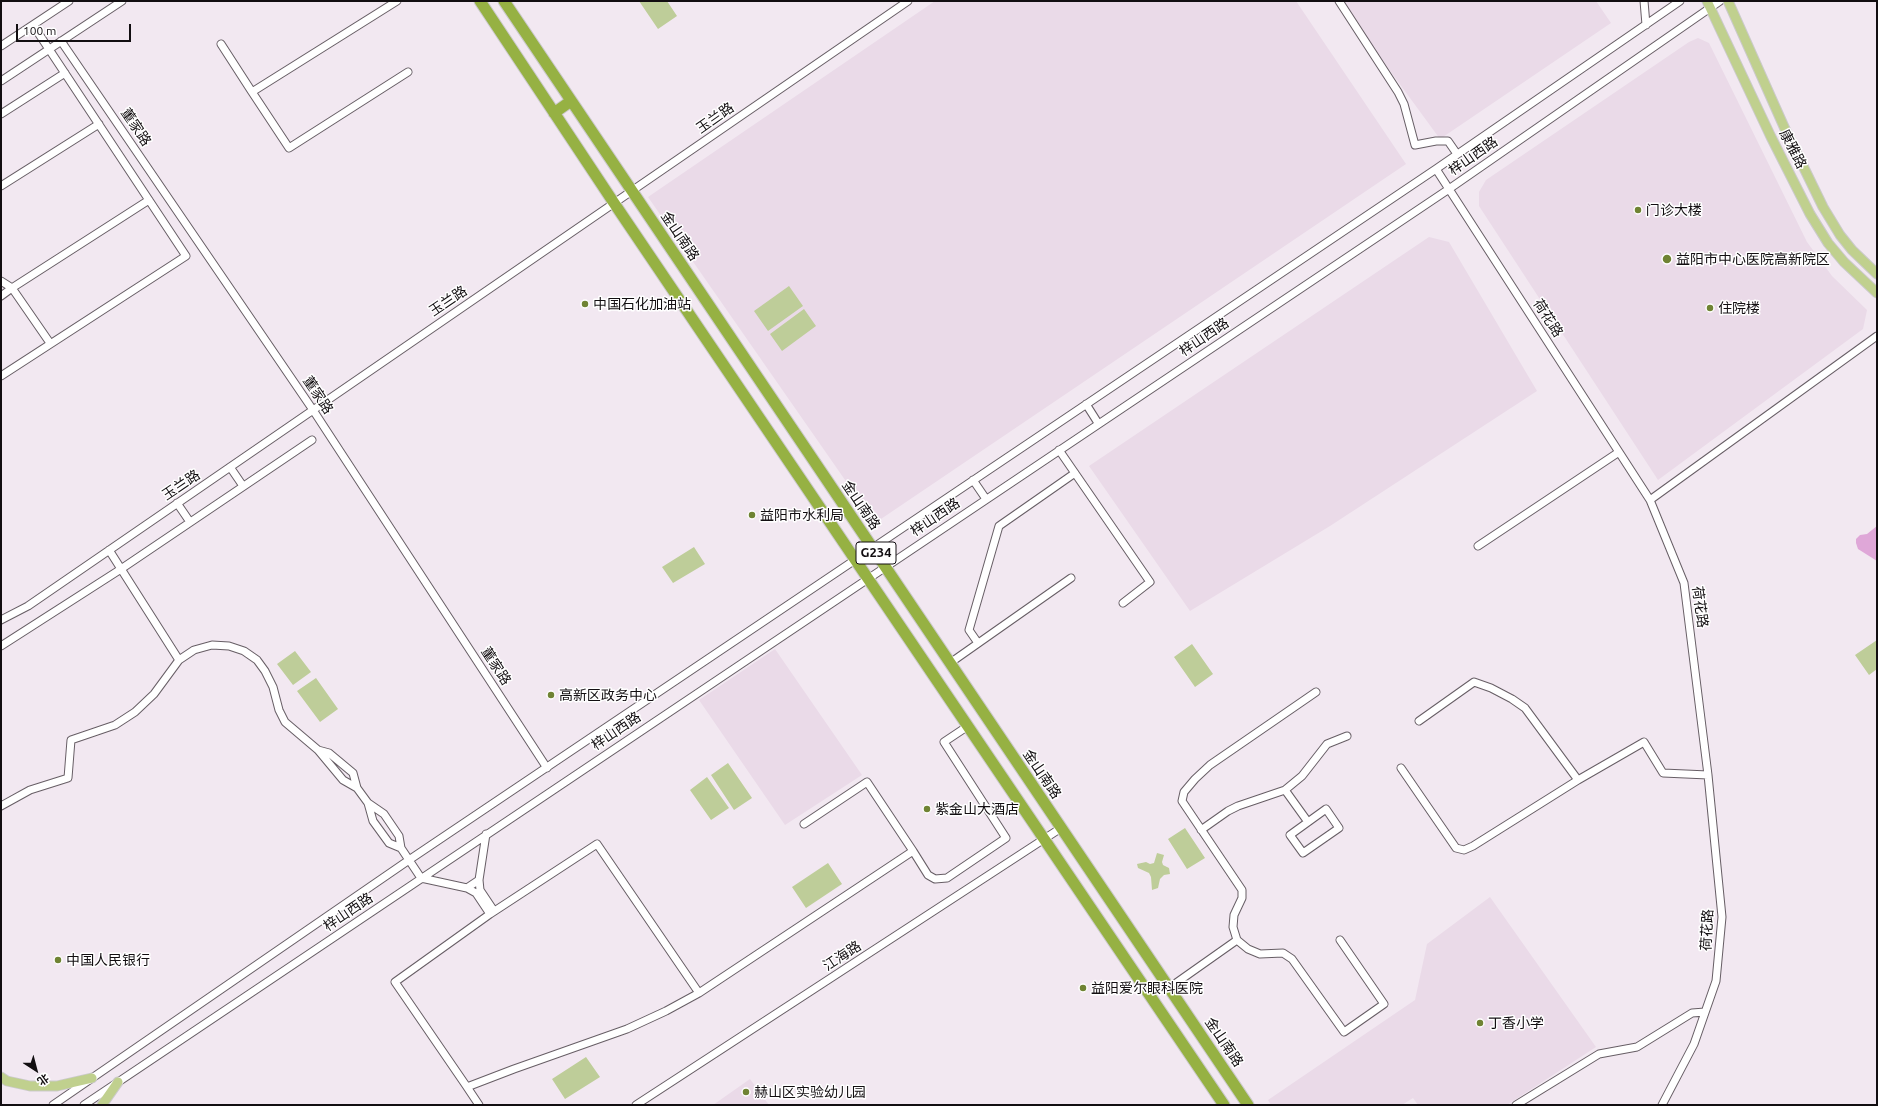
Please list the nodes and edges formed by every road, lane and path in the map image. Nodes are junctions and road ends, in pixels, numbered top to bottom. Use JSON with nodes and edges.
{"nodes":[{"id":1,"x":69,"y":1,"type":"edge"},
{"id":2,"x":122,"y":1,"type":"edge"},
{"id":3,"x":397,"y":1,"type":"edge"},
{"id":4,"x":480,"y":1,"type":"edge"},
{"id":5,"x":504,"y":1,"type":"edge"},
{"id":6,"x":908,"y":1,"type":"edge"},
{"id":7,"x":1339,"y":1,"type":"edge"},
{"id":8,"x":1644,"y":1,"type":"edge"},
{"id":9,"x":1680,"y":1,"type":"edge"},
{"id":10,"x":1720,"y":1,"type":"edge"},
{"id":11,"x":1728,"y":1,"type":"edge"},
{"id":12,"x":1709,"y":4,"type":"edge"},
{"id":13,"x":33,"y":25,"type":"junction"},
{"id":14,"x":1646,"y":25,"type":"junction"},
{"id":15,"x":61,"y":41,"type":"junction"},
{"id":16,"x":221,"y":44,"type":"dead end"},
{"id":17,"x":1,"y":46,"type":"edge"},
{"id":18,"x":49,"y":49,"type":"junction"},
{"id":19,"x":408,"y":72,"type":"dead end"},
{"id":20,"x":65,"y":73,"type":"junction"},
{"id":21,"x":1,"y":81,"type":"edge"},
{"id":22,"x":252,"y":92,"type":"junction"},
{"id":23,"x":571,"y":101,"type":"junction"},
{"id":24,"x":554,"y":113,"type":"junction"},
{"id":25,"x":1,"y":114,"type":"edge"},
{"id":26,"x":99,"y":124,"type":"junction"},
{"id":27,"x":1457,"y":154,"type":"junction"},
{"id":28,"x":1436,"y":169,"type":"junction"},
{"id":29,"x":1,"y":186,"type":"edge"},
{"id":30,"x":1449,"y":188,"type":"junction"},
{"id":31,"x":632,"y":191,"type":"junction"},
{"id":32,"x":149,"y":200,"type":"junction"},
{"id":33,"x":614,"y":203,"type":"junction"},
{"id":34,"x":1877,"y":274,"type":"edge"},
{"id":35,"x":1,"y":281,"type":"edge"},
{"id":36,"x":12,"y":288,"type":"junction"},
{"id":37,"x":1877,"y":293,"type":"edge"},
{"id":38,"x":1,"y":296,"type":"edge"},
{"id":39,"x":1877,"y":336,"type":"edge"},
{"id":40,"x":50,"y":343,"type":"junction"},
{"id":41,"x":1,"y":376,"type":"edge"},
{"id":42,"x":1086,"y":404,"type":"junction"},
{"id":43,"x":313,"y":410,"type":"junction"},
{"id":44,"x":1098,"y":423,"type":"junction"},
{"id":45,"x":312,"y":440,"type":"dead end"},
{"id":46,"x":1059,"y":450,"type":"junction"},
{"id":47,"x":1619,"y":452,"type":"junction"},
{"id":48,"x":230,"y":467,"type":"junction"},
{"id":49,"x":1075,"y":473,"type":"junction"},
{"id":50,"x":973,"y":480,"type":"junction"},
{"id":51,"x":243,"y":486,"type":"junction"},
{"id":52,"x":986,"y":498,"type":"junction"},
{"id":53,"x":1650,"y":500,"type":"junction"},
{"id":54,"x":177,"y":503,"type":"junction"},
{"id":55,"x":190,"y":522,"type":"junction"},
{"id":56,"x":1478,"y":546,"type":"dead end"},
{"id":57,"x":872,"y":548,"type":"junction"},
{"id":58,"x":109,"y":550,"type":"junction"},
{"id":59,"x":855,"y":559,"type":"junction"},
{"id":60,"x":884,"y":567,"type":"junction"},
{"id":61,"x":121,"y":569,"type":"junction"},
{"id":62,"x":868,"y":578,"type":"junction"},
{"id":63,"x":1071,"y":578,"type":"dead end"},
{"id":64,"x":1123,"y":603,"type":"dead end"},
{"id":65,"x":1,"y":611,"type":"edge"},
{"id":66,"x":3,"y":619,"type":"edge"},
{"id":67,"x":978,"y":643,"type":"junction"},
{"id":68,"x":1,"y":646,"type":"edge"},
{"id":69,"x":179,"y":660,"type":"junction"},
{"id":70,"x":950,"y":663,"type":"junction"},
{"id":71,"x":1316,"y":692,"type":"dead end"},
{"id":72,"x":1419,"y":721,"type":"dead end"},
{"id":73,"x":968,"y":726,"type":"junction"},
{"id":74,"x":1347,"y":736,"type":"dead end"},
{"id":75,"x":318,"y":750,"type":"junction"},
{"id":76,"x":547,"y":768,"type":"junction"},
{"id":77,"x":1401,"y":768,"type":"dead end"},
{"id":78,"x":1708,"y":775,"type":"junction"},
{"id":79,"x":1578,"y":780,"type":"junction"},
{"id":80,"x":357,"y":788,"type":"junction"},
{"id":81,"x":1285,"y":790,"type":"junction"},
{"id":82,"x":368,"y":803,"type":"junction"},
{"id":83,"x":1,"y":806,"type":"edge"},
{"id":84,"x":1308,"y":822,"type":"junction"},
{"id":85,"x":804,"y":824,"type":"dead end"},
{"id":86,"x":1061,"y":828,"type":"junction"},
{"id":87,"x":1201,"y":830,"type":"junction"},
{"id":88,"x":486,"y":834,"type":"junction"},
{"id":89,"x":1044,"y":839,"type":"junction"},
{"id":90,"x":401,"y":848,"type":"junction"},
{"id":91,"x":913,"y":851,"type":"junction"},
{"id":92,"x":409,"y":860,"type":"junction"},
{"id":93,"x":420,"y":878,"type":"junction"},
{"id":94,"x":479,"y":880,"type":"junction"},
{"id":95,"x":467,"y":888,"type":"junction"},
{"id":96,"x":492,"y":913,"type":"junction"},
{"id":97,"x":1237,"y":940,"type":"junction"},
{"id":98,"x":1340,"y":940,"type":"dead end"},
{"id":99,"x":1169,"y":988,"type":"junction"},
{"id":100,"x":699,"y":993,"type":"junction"},
{"id":101,"x":1705,"y":1012,"type":"junction"},
{"id":102,"x":1,"y":1077,"type":"edge"},
{"id":103,"x":92,"y":1078,"type":"junction"},
{"id":104,"x":118,"y":1082,"type":"junction"},
{"id":105,"x":467,"y":1087,"type":"junction"},
{"id":106,"x":53,"y":1105,"type":"edge"},
{"id":107,"x":84,"y":1105,"type":"edge"},
{"id":108,"x":102,"y":1105,"type":"edge"},
{"id":109,"x":479,"y":1105,"type":"edge"},
{"id":110,"x":636,"y":1105,"type":"edge"},
{"id":111,"x":1224,"y":1105,"type":"edge"},
{"id":112,"x":1248,"y":1105,"type":"edge"},
{"id":113,"x":1516,"y":1105,"type":"edge"},
{"id":114,"x":1662,"y":1105,"type":"edge"}],
"edges":[{"from":1,"to":13,"type":"street"},
{"from":2,"to":15,"type":"street"},
{"from":3,"to":22,"type":"street"},
{"from":4,"to":24,"type":"highway","number":"G234"},
{"from":5,"to":23,"type":"highway","name":"金山南路","number":"G234"},
{"from":6,"to":31,"type":"street","name":"玉兰路"},
{"from":7,"to":27,"type":"street"},
{"from":8,"to":14,"type":"street"},
{"from":9,"to":14,"type":"street","name":"梓山西路"},
{"from":10,"to":12,"type":"street","name":"梓山西路"},
{"from":11,"to":34,"type":"main road","name":"康雅路"},
{"from":12,"to":30,"type":"street","name":"梓山西路"},
{"from":12,"to":37,"type":"main road","name":"康雅路"},
{"from":13,"to":17,"type":"street"},
{"from":13,"to":18,"type":"street"},
{"from":14,"to":27,"type":"street","name":"梓山西路"},
{"from":15,"to":18,"type":"street"},
{"from":15,"to":43,"type":"street","name":"董家路"},
{"from":16,"to":22,"type":"street"},
{"from":18,"to":20,"type":"street"},
{"from":18,"to":21,"type":"street"},
{"from":19,"to":22,"type":"street"},
{"from":20,"to":25,"type":"street"},
{"from":20,"to":26,"type":"street"},
{"from":23,"to":24,"type":"highway"},
{"from":23,"to":31,"type":"highway","name":"金山南路","number":"G234"},
{"from":24,"to":33,"type":"highway","number":"G234"},
{"from":26,"to":29,"type":"street"},
{"from":26,"to":32,"type":"street"},
{"from":27,"to":28,"type":"street","name":"梓山西路"},
{"from":28,"to":30,"type":"street","name":"荷花路"},
{"from":28,"to":42,"type":"street","name":"梓山西路"},
{"from":30,"to":44,"type":"street","name":"梓山西路"},
{"from":30,"to":47,"type":"street","name":"荷花路"},
{"from":31,"to":33,"type":"street","name":"玉兰路"},
{"from":31,"to":57,"type":"highway","name":"金山南路","number":"G234"},
{"from":32,"to":36,"type":"street"},
{"from":32,"to":40,"type":"street"},
{"from":33,"to":43,"type":"street","name":"玉兰路"},
{"from":33,"to":59,"type":"highway","number":"G234"},
{"from":35,"to":36,"type":"street"},
{"from":36,"to":38,"type":"street"},
{"from":36,"to":40,"type":"street"},
{"from":39,"to":53,"type":"street"},
{"from":40,"to":41,"type":"street"},
{"from":42,"to":44,"type":"street"},
{"from":42,"to":50,"type":"street","name":"梓山西路"},
{"from":43,"to":48,"type":"street","name":"玉兰路"},
{"from":43,"to":76,"type":"street","name":"董家路"},
{"from":44,"to":46,"type":"street","name":"梓山西路"},
{"from":45,"to":51,"type":"street"},
{"from":46,"to":49,"type":"street"},
{"from":46,"to":52,"type":"street","name":"梓山西路"},
{"from":47,"to":53,"type":"street","name":"荷花路"},
{"from":47,"to":56,"type":"street"},
{"from":48,"to":51,"type":"street"},
{"from":48,"to":54,"type":"street","name":"玉兰路"},
{"from":49,"to":64,"type":"street"},
{"from":49,"to":67,"type":"street"},
{"from":50,"to":52,"type":"street"},
{"from":50,"to":57,"type":"street","name":"梓山西路"},
{"from":51,"to":55,"type":"street"},
{"from":52,"to":60,"type":"street","name":"梓山西路"},
{"from":53,"to":78,"type":"street","name":"荷花路"},
{"from":54,"to":55,"type":"street"},
{"from":54,"to":58,"type":"street","name":"玉兰路"},
{"from":55,"to":61,"type":"street"},
{"from":57,"to":59,"type":"street","name":"梓山西路"},
{"from":57,"to":60,"type":"highway","name":"金山南路","number":"G234"},
{"from":58,"to":61,"type":"street"},
{"from":58,"to":66,"type":"street","name":"玉兰路"},
{"from":59,"to":62,"type":"highway","number":"G234"},
{"from":59,"to":76,"type":"street","name":"梓山西路"},
{"from":60,"to":62,"type":"street","name":"梓山西路"},
{"from":60,"to":70,"type":"highway","name":"金山南路","number":"G234"},
{"from":61,"to":68,"type":"street"},
{"from":61,"to":69,"type":"street"},
{"from":62,"to":73,"type":"highway","number":"G234"},
{"from":62,"to":88,"type":"street","name":"梓山西路"},
{"from":63,"to":67,"type":"street"},
{"from":65,"to":66,"type":"street"},
{"from":67,"to":70,"type":"street"},
{"from":69,"to":75,"type":"street"},
{"from":69,"to":83,"type":"street"},
{"from":70,"to":86,"type":"highway","name":"金山南路","number":"G234"},
{"from":71,"to":87,"type":"street"},
{"from":72,"to":79,"type":"street"},
{"from":73,"to":89,"type":"highway","number":"G234"},
{"from":73,"to":91,"type":"street"},
{"from":74,"to":81,"type":"street"},
{"from":75,"to":80,"type":"street"},
{"from":75,"to":80,"type":"street"},
{"from":76,"to":92,"type":"street","name":"梓山西路"},
{"from":77,"to":79,"type":"street"},
{"from":78,"to":79,"type":"street"},
{"from":78,"to":101,"type":"street","name":"荷花路"},
{"from":80,"to":82,"type":"street"},
{"from":81,"to":84,"type":"street"},
{"from":81,"to":87,"type":"street"},
{"from":82,"to":90,"type":"street"},
{"from":82,"to":90,"type":"street"},
{"from":84,"to":84,"type":"street"},
{"from":85,"to":91,"type":"street"},
{"from":86,"to":89,"type":"street","name":"江海路"},
{"from":86,"to":99,"type":"highway","name":"金山南路","number":"G234"},
{"from":87,"to":97,"type":"street"},
{"from":88,"to":93,"type":"street","name":"梓山西路"},
{"from":88,"to":94,"type":"street"},
{"from":89,"to":110,"type":"street","name":"江海路"},
{"from":89,"to":111,"type":"highway","number":"G234"},
{"from":90,"to":92,"type":"street"},
{"from":91,"to":100,"type":"street"},
{"from":92,"to":93,"type":"street"},
{"from":92,"to":103,"type":"street","name":"梓山西路"},
{"from":93,"to":95,"type":"street"},
{"from":93,"to":104,"type":"street","name":"梓山西路"},
{"from":94,"to":95,"type":"street"},
{"from":94,"to":96,"type":"street"},
{"from":95,"to":96,"type":"street"},
{"from":96,"to":100,"type":"street"},
{"from":96,"to":105,"type":"street"},
{"from":97,"to":98,"type":"street"},
{"from":97,"to":99,"type":"street"},
{"from":99,"to":112,"type":"highway","name":"金山南路","number":"G234"},
{"from":100,"to":105,"type":"street"},
{"from":101,"to":113,"type":"street"},
{"from":101,"to":114,"type":"street","name":"荷花路"},
{"from":102,"to":103,"type":"main road"},
{"from":103,"to":106,"type":"street","name":"梓山西路"},
{"from":104,"to":107,"type":"street","name":"梓山西路"},
{"from":104,"to":108,"type":"main road"},
{"from":105,"to":109,"type":"street"}]}
